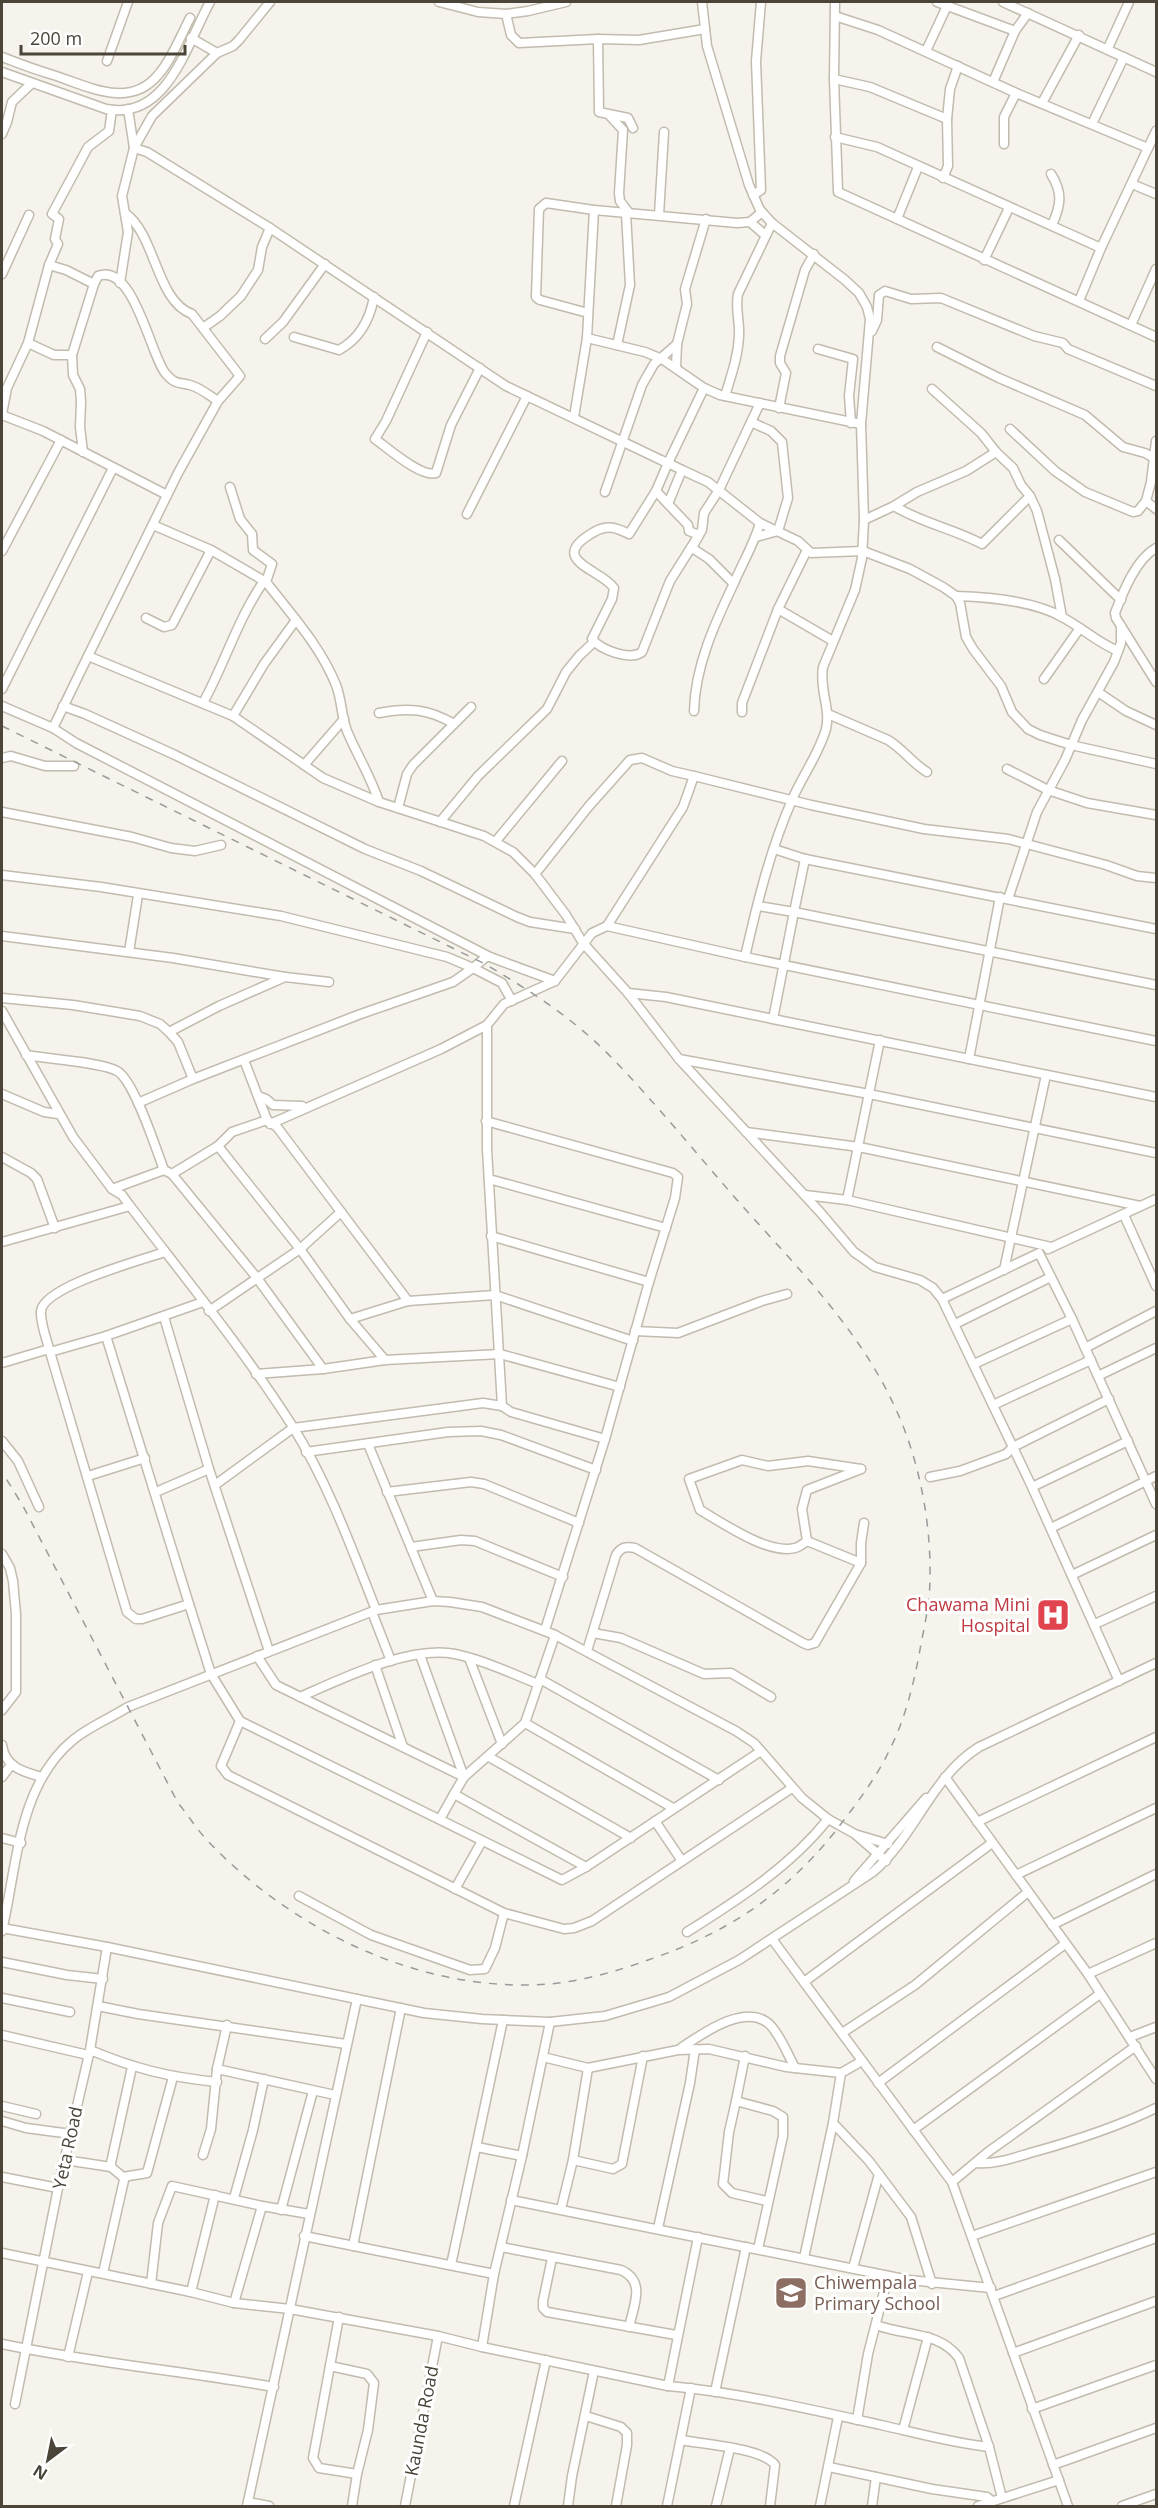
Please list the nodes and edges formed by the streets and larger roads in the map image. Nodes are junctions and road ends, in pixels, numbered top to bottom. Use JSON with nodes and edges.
{"nodes":[{"id":1,"x":128,"y":2,"type":"edge"},
{"id":2,"x":210,"y":2,"type":"edge"},
{"id":3,"x":270,"y":2,"type":"edge"},
{"id":4,"x":439,"y":2,"type":"edge"},
{"id":5,"x":529,"y":2,"type":"edge"},
{"id":6,"x":566,"y":2,"type":"edge"},
{"id":7,"x":702,"y":2,"type":"edge"},
{"id":8,"x":761,"y":2,"type":"edge"},
{"id":9,"x":835,"y":2,"type":"edge"},
{"id":10,"x":937,"y":2,"type":"edge"},
{"id":11,"x":1003,"y":2,"type":"edge"},
{"id":12,"x":1129,"y":2,"type":"edge"},
{"id":13,"x":947,"y":6,"type":"junction"},
{"id":14,"x":528,"y":11,"type":"junction"},
{"id":15,"x":1028,"y":13,"type":"junction"},
{"id":16,"x":506,"y":14,"type":"junction"},
{"id":17,"x":835,"y":16,"type":"junction"},
{"id":18,"x":190,"y":18,"type":"dead end"},
{"id":19,"x":705,"y":29,"type":"junction"},
{"id":20,"x":1015,"y":31,"type":"junction"},
{"id":21,"x":1079,"y":35,"type":"junction"},
{"id":22,"x":191,"y":38,"type":"junction"},
{"id":23,"x":598,"y":39,"type":"junction"},
{"id":24,"x":1108,"y":48,"type":"junction"},
{"id":25,"x":926,"y":51,"type":"junction"},
{"id":26,"x":217,"y":52,"type":"junction"},
{"id":27,"x":2,"y":57,"type":"edge"},
{"id":28,"x":1124,"y":57,"type":"junction"},
{"id":29,"x":107,"y":61,"type":"dead end"},
{"id":30,"x":958,"y":66,"type":"junction"},
{"id":31,"x":2,"y":72,"type":"edge"},
{"id":32,"x":1156,"y":72,"type":"edge"},
{"id":33,"x":834,"y":79,"type":"junction"},
{"id":34,"x":993,"y":82,"type":"junction"},
{"id":35,"x":32,"y":83,"type":"junction"},
{"id":36,"x":1016,"y":93,"type":"junction"},
{"id":37,"x":1042,"y":103,"type":"junction"},
{"id":38,"x":128,"y":109,"type":"junction"},
{"id":39,"x":112,"y":110,"type":"junction"},
{"id":40,"x":610,"y":116,"type":"junction"},
{"id":41,"x":947,"y":119,"type":"junction"},
{"id":42,"x":1092,"y":124,"type":"junction"},
{"id":43,"x":633,"y":128,"type":"dead end"},
{"id":44,"x":1156,"y":131,"type":"edge"},
{"id":45,"x":664,"y":132,"type":"dead end"},
{"id":46,"x":2,"y":134,"type":"edge"},
{"id":47,"x":835,"y":137,"type":"junction"},
{"id":48,"x":1004,"y":144,"type":"dead end"},
{"id":49,"x":134,"y":148,"type":"junction"},
{"id":50,"x":1148,"y":148,"type":"junction"},
{"id":51,"x":918,"y":167,"type":"junction"},
{"id":52,"x":1051,"y":174,"type":"dead end"},
{"id":53,"x":943,"y":178,"type":"junction"},
{"id":54,"x":1132,"y":184,"type":"junction"},
{"id":55,"x":1156,"y":194,"type":"edge"},
{"id":56,"x":753,"y":195,"type":"junction"},
{"id":57,"x":1009,"y":208,"type":"junction"},
{"id":58,"x":594,"y":210,"type":"junction"},
{"id":59,"x":762,"y":212,"type":"junction"},
{"id":60,"x":125,"y":213,"type":"junction"},
{"id":61,"x":628,"y":213,"type":"junction"},
{"id":62,"x":29,"y":215,"type":"dead end"},
{"id":63,"x":659,"y":215,"type":"junction"},
{"id":64,"x":706,"y":219,"type":"junction"},
{"id":65,"x":897,"y":219,"type":"junction"},
{"id":66,"x":750,"y":222,"type":"junction"},
{"id":67,"x":772,"y":223,"type":"junction"},
{"id":68,"x":1052,"y":225,"type":"junction"},
{"id":69,"x":270,"y":228,"type":"junction"},
{"id":70,"x":765,"y":235,"type":"junction"},
{"id":71,"x":1101,"y":248,"type":"junction"},
{"id":72,"x":814,"y":254,"type":"junction"},
{"id":73,"x":984,"y":260,"type":"junction"},
{"id":74,"x":325,"y":264,"type":"junction"},
{"id":75,"x":49,"y":265,"type":"junction"},
{"id":76,"x":1156,"y":269,"type":"edge"},
{"id":77,"x":2,"y":274,"type":"edge"},
{"id":78,"x":120,"y":283,"type":"junction"},
{"id":79,"x":94,"y":284,"type":"junction"},
{"id":80,"x":374,"y":297,"type":"junction"},
{"id":81,"x":1079,"y":302,"type":"junction"},
{"id":82,"x":588,"y":313,"type":"junction"},
{"id":83,"x":1131,"y":326,"type":"junction"},
{"id":84,"x":203,"y":328,"type":"junction"},
{"id":85,"x":427,"y":332,"type":"junction"},
{"id":86,"x":870,"y":334,"type":"junction"},
{"id":87,"x":1156,"y":337,"type":"edge"},
{"id":88,"x":294,"y":338,"type":"dead end"},
{"id":89,"x":587,"y":338,"type":"junction"},
{"id":90,"x":265,"y":339,"type":"dead end"},
{"id":91,"x":28,"y":344,"type":"junction"},
{"id":92,"x":677,"y":344,"type":"junction"},
{"id":93,"x":617,"y":345,"type":"junction"},
{"id":94,"x":937,"y":347,"type":"dead end"},
{"id":95,"x":818,"y":349,"type":"dead end"},
{"id":96,"x":72,"y":355,"type":"junction"},
{"id":97,"x":662,"y":359,"type":"junction"},
{"id":98,"x":480,"y":368,"type":"junction"},
{"id":99,"x":676,"y":368,"type":"junction"},
{"id":100,"x":1156,"y":386,"type":"edge"},
{"id":101,"x":704,"y":388,"type":"junction"},
{"id":102,"x":932,"y":389,"type":"dead end"},
{"id":103,"x":527,"y":396,"type":"junction"},
{"id":104,"x":725,"y":396,"type":"junction"},
{"id":105,"x":218,"y":402,"type":"junction"},
{"id":106,"x":760,"y":403,"type":"junction"},
{"id":107,"x":780,"y":408,"type":"junction"},
{"id":108,"x":2,"y":414,"type":"edge"},
{"id":109,"x":574,"y":417,"type":"junction"},
{"id":110,"x":751,"y":422,"type":"junction"},
{"id":111,"x":851,"y":423,"type":"junction"},
{"id":112,"x":861,"y":424,"type":"junction"},
{"id":113,"x":1010,"y":429,"type":"dead end"},
{"id":114,"x":61,"y":440,"type":"junction"},
{"id":115,"x":1156,"y":441,"type":"edge"},
{"id":116,"x":623,"y":442,"type":"junction"},
{"id":117,"x":83,"y":452,"type":"junction"},
{"id":118,"x":996,"y":452,"type":"junction"},
{"id":119,"x":1155,"y":459,"type":"edge"},
{"id":120,"x":668,"y":463,"type":"junction"},
{"id":121,"x":113,"y":468,"type":"junction"},
{"id":122,"x":682,"y":470,"type":"junction"},
{"id":123,"x":230,"y":487,"type":"dead end"},
{"id":124,"x":719,"y":490,"type":"junction"},
{"id":125,"x":656,"y":491,"type":"junction"},
{"id":126,"x":605,"y":492,"type":"dead end"},
{"id":127,"x":167,"y":495,"type":"junction"},
{"id":128,"x":1030,"y":496,"type":"junction"},
{"id":129,"x":1146,"y":501,"type":"junction"},
{"id":130,"x":668,"y":504,"type":"junction"},
{"id":131,"x":894,"y":506,"type":"junction"},
{"id":132,"x":1156,"y":509,"type":"edge"},
{"id":133,"x":468,"y":514,"type":"dead end"},
{"id":134,"x":864,"y":520,"type":"junction"},
{"id":135,"x":760,"y":523,"type":"junction"},
{"id":136,"x":153,"y":525,"type":"junction"},
{"id":137,"x":778,"y":531,"type":"junction"},
{"id":138,"x":699,"y":535,"type":"junction"},
{"id":139,"x":756,"y":537,"type":"junction"},
{"id":140,"x":1059,"y":540,"type":"dead end"},
{"id":141,"x":1156,"y":549,"type":"edge"},
{"id":142,"x":211,"y":550,"type":"junction"},
{"id":143,"x":807,"y":550,"type":"junction"},
{"id":144,"x":863,"y":550,"type":"junction"},
{"id":145,"x":2,"y":551,"type":"edge"},
{"id":146,"x":265,"y":581,"type":"junction"},
{"id":147,"x":733,"y":583,"type":"junction"},
{"id":148,"x":956,"y":596,"type":"junction"},
{"id":149,"x":1121,"y":600,"type":"junction"},
{"id":150,"x":778,"y":609,"type":"junction"},
{"id":151,"x":1062,"y":616,"type":"junction"},
{"id":152,"x":146,"y":618,"type":"dead end"},
{"id":153,"x":296,"y":620,"type":"junction"},
{"id":154,"x":1121,"y":626,"type":"junction"},
{"id":155,"x":1080,"y":628,"type":"junction"},
{"id":156,"x":594,"y":642,"type":"junction"},
{"id":157,"x":833,"y":642,"type":"junction"},
{"id":158,"x":1118,"y":651,"type":"junction"},
{"id":159,"x":88,"y":656,"type":"junction"},
{"id":160,"x":1044,"y":679,"type":"dead end"},
{"id":161,"x":1156,"y":682,"type":"edge"},
{"id":162,"x":2,"y":689,"type":"edge"},
{"id":163,"x":1098,"y":692,"type":"junction"},
{"id":164,"x":204,"y":703,"type":"junction"},
{"id":165,"x":2,"y":706,"type":"edge"},
{"id":166,"x":63,"y":706,"type":"junction"},
{"id":167,"x":471,"y":707,"type":"dead end"},
{"id":168,"x":694,"y":711,"type":"dead end"},
{"id":169,"x":741,"y":712,"type":"dead end"},
{"id":170,"x":379,"y":713,"type":"dead end"},
{"id":171,"x":828,"y":714,"type":"junction"},
{"id":172,"x":233,"y":716,"type":"junction"},
{"id":173,"x":344,"y":719,"type":"junction"},
{"id":174,"x":454,"y":724,"type":"junction"},
{"id":175,"x":1156,"y":725,"type":"edge"},
{"id":176,"x":53,"y":728,"type":"junction"},
{"id":177,"x":1071,"y":745,"type":"junction"},
{"id":178,"x":2,"y":758,"type":"edge"},
{"id":179,"x":562,"y":761,"type":"dead end"},
{"id":180,"x":1156,"y":764,"type":"edge"},
{"id":181,"x":304,"y":765,"type":"junction"},
{"id":182,"x":74,"y":766,"type":"dead end"},
{"id":183,"x":1007,"y":769,"type":"dead end"},
{"id":184,"x":927,"y":771,"type":"dead end"},
{"id":185,"x":694,"y":776,"type":"junction"},
{"id":186,"x":1048,"y":790,"type":"junction"},
{"id":187,"x":792,"y":800,"type":"junction"},
{"id":188,"x":379,"y":802,"type":"junction"},
{"id":189,"x":398,"y":808,"type":"junction"},
{"id":190,"x":2,"y":812,"type":"edge"},
{"id":191,"x":1156,"y":815,"type":"edge"},
{"id":192,"x":440,"y":822,"type":"junction"},
{"id":193,"x":496,"y":841,"type":"junction"},
{"id":194,"x":221,"y":845,"type":"dead end"},
{"id":195,"x":1025,"y":845,"type":"junction"},
{"id":196,"x":774,"y":849,"type":"junction"},
{"id":197,"x":805,"y":859,"type":"junction"},
{"id":198,"x":535,"y":874,"type":"junction"},
{"id":199,"x":2,"y":875,"type":"edge"},
{"id":200,"x":1156,"y":878,"type":"edge"},
{"id":201,"x":138,"y":895,"type":"junction"},
{"id":202,"x":1004,"y":898,"type":"junction"},
{"id":203,"x":758,"y":906,"type":"junction"},
{"id":204,"x":795,"y":912,"type":"junction"},
{"id":205,"x":606,"y":926,"type":"junction"},
{"id":206,"x":575,"y":929,"type":"junction"},
{"id":207,"x":1156,"y":929,"type":"edge"},
{"id":208,"x":2,"y":936,"type":"edge"},
{"id":209,"x":583,"y":943,"type":"junction"},
{"id":210,"x":129,"y":952,"type":"junction"},
{"id":211,"x":989,"y":952,"type":"junction"},
{"id":212,"x":490,"y":957,"type":"junction"},
{"id":213,"x":745,"y":957,"type":"junction"},
{"id":214,"x":784,"y":965,"type":"junction"},
{"id":215,"x":474,"y":968,"type":"junction"},
{"id":216,"x":285,"y":977,"type":"junction"},
{"id":217,"x":555,"y":981,"type":"junction"},
{"id":218,"x":329,"y":982,"type":"dead end"},
{"id":219,"x":1156,"y":985,"type":"edge"},
{"id":220,"x":628,"y":993,"type":"junction"},
{"id":221,"x":2,"y":998,"type":"edge"},
{"id":222,"x":512,"y":1001,"type":"junction"},
{"id":223,"x":980,"y":1005,"type":"junction"},
{"id":224,"x":2,"y":1011,"type":"edge"},
{"id":225,"x":772,"y":1019,"type":"junction"},
{"id":226,"x":487,"y":1025,"type":"junction"},
{"id":227,"x":170,"y":1032,"type":"junction"},
{"id":228,"x":879,"y":1040,"type":"junction"},
{"id":229,"x":1156,"y":1041,"type":"edge"},
{"id":230,"x":26,"y":1055,"type":"junction"},
{"id":231,"x":679,"y":1059,"type":"junction"},
{"id":232,"x":969,"y":1059,"type":"junction"},
{"id":233,"x":244,"y":1060,"type":"junction"},
{"id":234,"x":1046,"y":1075,"type":"junction"},
{"id":235,"x":193,"y":1079,"type":"junction"},
{"id":236,"x":2,"y":1094,"type":"edge"},
{"id":237,"x":869,"y":1094,"type":"junction"},
{"id":238,"x":258,"y":1096,"type":"junction"},
{"id":239,"x":1156,"y":1097,"type":"edge"},
{"id":240,"x":138,"y":1103,"type":"junction"},
{"id":241,"x":314,"y":1105,"type":"junction"},
{"id":242,"x":58,"y":1114,"type":"junction"},
{"id":243,"x":486,"y":1120,"type":"junction"},
{"id":244,"x":268,"y":1122,"type":"junction"},
{"id":245,"x":1036,"y":1129,"type":"junction"},
{"id":246,"x":746,"y":1132,"type":"junction"},
{"id":247,"x":218,"y":1146,"type":"junction"},
{"id":248,"x":859,"y":1147,"type":"junction"},
{"id":249,"x":1156,"y":1154,"type":"edge"},
{"id":250,"x":2,"y":1157,"type":"edge"},
{"id":251,"x":168,"y":1172,"type":"junction"},
{"id":252,"x":489,"y":1179,"type":"junction"},
{"id":253,"x":1025,"y":1181,"type":"junction"},
{"id":254,"x":112,"y":1189,"type":"junction"},
{"id":255,"x":805,"y":1195,"type":"junction"},
{"id":256,"x":1156,"y":1199,"type":"edge"},
{"id":257,"x":847,"y":1200,"type":"junction"},
{"id":258,"x":130,"y":1206,"type":"junction"},
{"id":259,"x":1140,"y":1206,"type":"junction"},
{"id":260,"x":341,"y":1212,"type":"junction"},
{"id":261,"x":1124,"y":1215,"type":"junction"},
{"id":262,"x":54,"y":1228,"type":"junction"},
{"id":263,"x":666,"y":1228,"type":"junction"},
{"id":264,"x":491,"y":1236,"type":"junction"},
{"id":265,"x":1011,"y":1237,"type":"junction"},
{"id":266,"x":2,"y":1242,"type":"edge"},
{"id":267,"x":1051,"y":1247,"type":"junction"},
{"id":268,"x":300,"y":1249,"type":"junction"},
{"id":269,"x":165,"y":1252,"type":"junction"},
{"id":270,"x":1039,"y":1253,"type":"junction"},
{"id":271,"x":1004,"y":1270,"type":"junction"},
{"id":272,"x":1051,"y":1277,"type":"junction"},
{"id":273,"x":257,"y":1278,"type":"junction"},
{"id":274,"x":649,"y":1282,"type":"junction"},
{"id":275,"x":1156,"y":1285,"type":"edge"},
{"id":276,"x":787,"y":1294,"type":"dead end"},
{"id":277,"x":495,"y":1295,"type":"junction"},
{"id":278,"x":942,"y":1299,"type":"junction"},
{"id":279,"x":408,"y":1301,"type":"junction"},
{"id":280,"x":203,"y":1302,"type":"junction"},
{"id":281,"x":209,"y":1311,"type":"junction"},
{"id":282,"x":1156,"y":1311,"type":"edge"},
{"id":283,"x":164,"y":1317,"type":"junction"},
{"id":284,"x":350,"y":1319,"type":"junction"},
{"id":285,"x":1072,"y":1319,"type":"junction"},
{"id":286,"x":955,"y":1324,"type":"junction"},
{"id":287,"x":106,"y":1336,"type":"junction"},
{"id":288,"x":634,"y":1336,"type":"junction"},
{"id":289,"x":374,"y":1345,"type":"junction"},
{"id":290,"x":1085,"y":1348,"type":"junction"},
{"id":291,"x":1156,"y":1348,"type":"edge"},
{"id":292,"x":50,"y":1350,"type":"junction"},
{"id":293,"x":500,"y":1354,"type":"junction"},
{"id":294,"x":386,"y":1360,"type":"junction"},
{"id":295,"x":1091,"y":1360,"type":"junction"},
{"id":296,"x":370,"y":1362,"type":"junction"},
{"id":297,"x":2,"y":1363,"type":"edge"},
{"id":298,"x":974,"y":1364,"type":"junction"},
{"id":299,"x":323,"y":1369,"type":"junction"},
{"id":300,"x":256,"y":1374,"type":"junction"},
{"id":301,"x":1098,"y":1376,"type":"junction"},
{"id":302,"x":620,"y":1387,"type":"junction"},
{"id":303,"x":1109,"y":1399,"type":"junction"},
{"id":304,"x":993,"y":1405,"type":"junction"},
{"id":305,"x":501,"y":1406,"type":"junction"},
{"id":306,"x":293,"y":1428,"type":"junction"},
{"id":307,"x":605,"y":1439,"type":"junction"},
{"id":308,"x":1128,"y":1441,"type":"junction"},
{"id":309,"x":2,"y":1442,"type":"edge"},
{"id":310,"x":368,"y":1444,"type":"junction"},
{"id":311,"x":1013,"y":1447,"type":"junction"},
{"id":312,"x":306,"y":1452,"type":"junction"},
{"id":313,"x":145,"y":1458,"type":"junction"},
{"id":314,"x":209,"y":1469,"type":"junction"},
{"id":315,"x":596,"y":1470,"type":"junction"},
{"id":316,"x":88,"y":1476,"type":"junction"},
{"id":317,"x":1156,"y":1476,"type":"edge"},
{"id":318,"x":930,"y":1477,"type":"dead end"},
{"id":319,"x":1146,"y":1482,"type":"junction"},
{"id":320,"x":215,"y":1485,"type":"junction"},
{"id":321,"x":1032,"y":1487,"type":"junction"},
{"id":322,"x":156,"y":1492,"type":"junction"},
{"id":323,"x":387,"y":1492,"type":"junction"},
{"id":324,"x":1156,"y":1504,"type":"edge"},
{"id":325,"x":39,"y":1508,"type":"dead end"},
{"id":326,"x":579,"y":1523,"type":"junction"},
{"id":327,"x":864,"y":1523,"type":"dead end"},
{"id":328,"x":1051,"y":1528,"type":"junction"},
{"id":329,"x":1156,"y":1535,"type":"edge"},
{"id":330,"x":807,"y":1541,"type":"junction"},
{"id":331,"x":411,"y":1547,"type":"junction"},
{"id":332,"x":2,"y":1554,"type":"edge"},
{"id":333,"x":861,"y":1563,"type":"junction"},
{"id":334,"x":1072,"y":1575,"type":"junction"},
{"id":335,"x":563,"y":1577,"type":"junction"},
{"id":336,"x":1156,"y":1596,"type":"edge"},
{"id":337,"x":433,"y":1602,"type":"junction"},
{"id":338,"x":189,"y":1604,"type":"junction"},
{"id":339,"x":374,"y":1611,"type":"junction"},
{"id":340,"x":1095,"y":1624,"type":"junction"},
{"id":341,"x":545,"y":1630,"type":"junction"},
{"id":342,"x":593,"y":1633,"type":"junction"},
{"id":343,"x":555,"y":1635,"type":"junction"},
{"id":344,"x":269,"y":1651,"type":"junction"},
{"id":345,"x":587,"y":1652,"type":"junction"},
{"id":346,"x":420,"y":1655,"type":"junction"},
{"id":347,"x":257,"y":1656,"type":"junction"},
{"id":348,"x":469,"y":1658,"type":"junction"},
{"id":349,"x":391,"y":1661,"type":"junction"},
{"id":350,"x":1156,"y":1663,"type":"edge"},
{"id":351,"x":375,"y":1665,"type":"junction"},
{"id":352,"x":211,"y":1674,"type":"junction"},
{"id":353,"x":539,"y":1681,"type":"junction"},
{"id":354,"x":1119,"y":1682,"type":"junction"},
{"id":355,"x":300,"y":1697,"type":"junction"},
{"id":356,"x":771,"y":1697,"type":"dead end"},
{"id":357,"x":2,"y":1710,"type":"edge"},
{"id":358,"x":240,"y":1721,"type":"junction"},
{"id":359,"x":525,"y":1723,"type":"junction"},
{"id":360,"x":1156,"y":1737,"type":"edge"},
{"id":361,"x":2,"y":1744,"type":"edge"},
{"id":362,"x":502,"y":1744,"type":"junction"},
{"id":363,"x":403,"y":1747,"type":"junction"},
{"id":364,"x":761,"y":1751,"type":"junction"},
{"id":365,"x":489,"y":1757,"type":"junction"},
{"id":366,"x":11,"y":1765,"type":"junction"},
{"id":367,"x":2,"y":1777,"type":"edge"},
{"id":368,"x":42,"y":1777,"type":"junction"},
{"id":369,"x":945,"y":1777,"type":"junction"},
{"id":370,"x":464,"y":1778,"type":"junction"},
{"id":371,"x":719,"y":1780,"type":"junction"},
{"id":372,"x":792,"y":1788,"type":"junction"},
{"id":373,"x":934,"y":1791,"type":"junction"},
{"id":374,"x":454,"y":1794,"type":"junction"},
{"id":375,"x":673,"y":1808,"type":"junction"},
{"id":376,"x":1156,"y":1808,"type":"edge"},
{"id":377,"x":440,"y":1819,"type":"junction"},
{"id":378,"x":828,"y":1819,"type":"junction"},
{"id":379,"x":655,"y":1821,"type":"junction"},
{"id":380,"x":977,"y":1822,"type":"junction"},
{"id":381,"x":855,"y":1834,"type":"junction"},
{"id":382,"x":2,"y":1838,"type":"edge"},
{"id":383,"x":631,"y":1838,"type":"junction"},
{"id":384,"x":482,"y":1841,"type":"junction"},
{"id":385,"x":21,"y":1843,"type":"junction"},
{"id":386,"x":886,"y":1843,"type":"junction"},
{"id":387,"x":992,"y":1843,"type":"junction"},
{"id":388,"x":895,"y":1850,"type":"junction"},
{"id":389,"x":876,"y":1854,"type":"junction"},
{"id":390,"x":682,"y":1861,"type":"junction"},
{"id":391,"x":886,"y":1861,"type":"junction"},
{"id":392,"x":586,"y":1868,"type":"junction"},
{"id":393,"x":1156,"y":1874,"type":"edge"},
{"id":394,"x":1016,"y":1875,"type":"junction"},
{"id":395,"x":850,"y":1886,"type":"junction"},
{"id":396,"x":455,"y":1889,"type":"junction"},
{"id":397,"x":1028,"y":1893,"type":"junction"},
{"id":398,"x":300,"y":1896,"type":"dead end"},
{"id":399,"x":504,"y":1913,"type":"junction"},
{"id":400,"x":1052,"y":1925,"type":"junction"},
{"id":401,"x":2,"y":1929,"type":"edge"},
{"id":402,"x":687,"y":1932,"type":"dead end"},
{"id":403,"x":772,"y":1939,"type":"junction"},
{"id":404,"x":1156,"y":1943,"type":"edge"},
{"id":405,"x":1065,"y":1944,"type":"junction"},
{"id":406,"x":107,"y":1947,"type":"junction"},
{"id":407,"x":2,"y":1962,"type":"edge"},
{"id":408,"x":1088,"y":1974,"type":"junction"},
{"id":409,"x":103,"y":1979,"type":"junction"},
{"id":410,"x":804,"y":1982,"type":"junction"},
{"id":411,"x":1100,"y":1994,"type":"junction"},
{"id":412,"x":2,"y":1998,"type":"edge"},
{"id":413,"x":357,"y":1999,"type":"junction"},
{"id":414,"x":98,"y":2006,"type":"junction"},
{"id":415,"x":401,"y":2008,"type":"junction"},
{"id":416,"x":70,"y":2012,"type":"dead end"},
{"id":417,"x":503,"y":2020,"type":"junction"},
{"id":418,"x":550,"y":2022,"type":"junction"},
{"id":419,"x":227,"y":2025,"type":"junction"},
{"id":420,"x":1156,"y":2027,"type":"edge"},
{"id":421,"x":842,"y":2033,"type":"junction"},
{"id":422,"x":2,"y":2035,"type":"edge"},
{"id":423,"x":1131,"y":2037,"type":"junction"},
{"id":424,"x":346,"y":2044,"type":"junction"},
{"id":425,"x":1136,"y":2046,"type":"junction"},
{"id":426,"x":694,"y":2049,"type":"junction"},
{"id":427,"x":678,"y":2050,"type":"junction"},
{"id":428,"x":89,"y":2052,"type":"junction"},
{"id":429,"x":643,"y":2056,"type":"junction"},
{"id":430,"x":745,"y":2056,"type":"junction"},
{"id":431,"x":543,"y":2057,"type":"junction"},
{"id":432,"x":862,"y":2061,"type":"junction"},
{"id":433,"x":132,"y":2067,"type":"junction"},
{"id":434,"x":588,"y":2068,"type":"junction"},
{"id":435,"x":795,"y":2068,"type":"junction"},
{"id":436,"x":217,"y":2069,"type":"junction"},
{"id":437,"x":841,"y":2073,"type":"junction"},
{"id":438,"x":173,"y":2077,"type":"junction"},
{"id":439,"x":264,"y":2079,"type":"junction"},
{"id":440,"x":1156,"y":2079,"type":"edge"},
{"id":441,"x":217,"y":2082,"type":"junction"},
{"id":442,"x":878,"y":2083,"type":"junction"},
{"id":443,"x":313,"y":2091,"type":"junction"},
{"id":444,"x":335,"y":2095,"type":"junction"},
{"id":445,"x":736,"y":2101,"type":"junction"},
{"id":446,"x":2,"y":2106,"type":"edge"},
{"id":447,"x":1156,"y":2108,"type":"edge"},
{"id":448,"x":36,"y":2114,"type":"dead end"},
{"id":449,"x":2,"y":2121,"type":"edge"},
{"id":450,"x":833,"y":2123,"type":"junction"},
{"id":451,"x":914,"y":2130,"type":"junction"},
{"id":452,"x":71,"y":2134,"type":"junction"},
{"id":453,"x":477,"y":2147,"type":"junction"},
{"id":454,"x":203,"y":2155,"type":"dead end"},
{"id":455,"x":522,"y":2156,"type":"junction"},
{"id":456,"x":65,"y":2160,"type":"junction"},
{"id":457,"x":573,"y":2160,"type":"junction"},
{"id":458,"x":976,"y":2163,"type":"junction"},
{"id":459,"x":111,"y":2167,"type":"junction"},
{"id":460,"x":1156,"y":2172,"type":"edge"},
{"id":461,"x":879,"y":2174,"type":"junction"},
{"id":462,"x":2,"y":2177,"type":"edge"},
{"id":463,"x":123,"y":2177,"type":"junction"},
{"id":464,"x":952,"y":2182,"type":"junction"},
{"id":465,"x":58,"y":2188,"type":"junction"},
{"id":466,"x":214,"y":2195,"type":"junction"},
{"id":467,"x":234,"y":2198,"type":"junction"},
{"id":468,"x":511,"y":2200,"type":"junction"},
{"id":469,"x":767,"y":2201,"type":"junction"},
{"id":470,"x":262,"y":2206,"type":"junction"},
{"id":471,"x":561,"y":2209,"type":"junction"},
{"id":472,"x":281,"y":2210,"type":"junction"},
{"id":473,"x":309,"y":2214,"type":"junction"},
{"id":474,"x":658,"y":2228,"type":"junction"},
{"id":475,"x":304,"y":2236,"type":"junction"},
{"id":476,"x":972,"y":2236,"type":"junction"},
{"id":477,"x":698,"y":2237,"type":"junction"},
{"id":478,"x":1156,"y":2238,"type":"edge"},
{"id":479,"x":353,"y":2246,"type":"junction"},
{"id":480,"x":501,"y":2247,"type":"junction"},
{"id":481,"x":747,"y":2247,"type":"junction"},
{"id":482,"x":758,"y":2249,"type":"junction"},
{"id":483,"x":2,"y":2253,"type":"edge"},
{"id":484,"x":552,"y":2258,"type":"junction"},
{"id":485,"x":804,"y":2258,"type":"junction"},
{"id":486,"x":45,"y":2261,"type":"junction"},
{"id":487,"x":451,"y":2265,"type":"junction"},
{"id":488,"x":853,"y":2268,"type":"junction"},
{"id":489,"x":88,"y":2272,"type":"junction"},
{"id":490,"x":103,"y":2273,"type":"junction"},
{"id":491,"x":494,"y":2274,"type":"junction"},
{"id":492,"x":888,"y":2276,"type":"junction"},
{"id":493,"x":151,"y":2284,"type":"junction"},
{"id":494,"x":932,"y":2284,"type":"junction"},
{"id":495,"x":191,"y":2292,"type":"junction"},
{"id":496,"x":992,"y":2292,"type":"junction"},
{"id":497,"x":1156,"y":2301,"type":"edge"},
{"id":498,"x":234,"y":2303,"type":"junction"},
{"id":499,"x":290,"y":2309,"type":"junction"},
{"id":500,"x":339,"y":2317,"type":"junction"},
{"id":501,"x":876,"y":2325,"type":"junction"},
{"id":502,"x":629,"y":2327,"type":"junction"},
{"id":503,"x":676,"y":2335,"type":"junction"},
{"id":504,"x":438,"y":2336,"type":"junction"},
{"id":505,"x":928,"y":2337,"type":"junction"},
{"id":506,"x":2,"y":2344,"type":"edge"},
{"id":507,"x":482,"y":2347,"type":"junction"},
{"id":508,"x":25,"y":2349,"type":"junction"},
{"id":509,"x":1013,"y":2352,"type":"junction"},
{"id":510,"x":68,"y":2357,"type":"junction"},
{"id":511,"x":546,"y":2360,"type":"junction"},
{"id":512,"x":1156,"y":2365,"type":"edge"},
{"id":513,"x":330,"y":2366,"type":"junction"},
{"id":514,"x":594,"y":2371,"type":"junction"},
{"id":515,"x":668,"y":2386,"type":"junction"},
{"id":516,"x":274,"y":2387,"type":"junction"},
{"id":517,"x":691,"y":2388,"type":"junction"},
{"id":518,"x":716,"y":2392,"type":"junction"},
{"id":519,"x":15,"y":2404,"type":"dead end"},
{"id":520,"x":1032,"y":2409,"type":"junction"},
{"id":521,"x":586,"y":2416,"type":"junction"},
{"id":522,"x":838,"y":2417,"type":"junction"},
{"id":523,"x":857,"y":2420,"type":"junction"},
{"id":524,"x":1156,"y":2428,"type":"edge"},
{"id":525,"x":903,"y":2430,"type":"junction"},
{"id":526,"x":681,"y":2440,"type":"junction"},
{"id":527,"x":989,"y":2447,"type":"junction"},
{"id":528,"x":730,"y":2448,"type":"junction"},
{"id":529,"x":1053,"y":2465,"type":"junction"},
{"id":530,"x":829,"y":2467,"type":"junction"},
{"id":531,"x":357,"y":2474,"type":"junction"},
{"id":532,"x":876,"y":2477,"type":"junction"},
{"id":533,"x":1059,"y":2480,"type":"junction"},
{"id":534,"x":1156,"y":2494,"type":"edge"},
{"id":535,"x":1002,"y":2498,"type":"junction"},
{"id":536,"x":992,"y":2501,"type":"junction"},
{"id":537,"x":248,"y":2504,"type":"edge"},
{"id":538,"x":269,"y":2506,"type":"edge"},
{"id":539,"x":352,"y":2506,"type":"edge"},
{"id":540,"x":405,"y":2506,"type":"edge"},
{"id":541,"x":514,"y":2506,"type":"edge"},
{"id":542,"x":568,"y":2506,"type":"edge"},
{"id":543,"x":616,"y":2506,"type":"edge"},
{"id":544,"x":667,"y":2506,"type":"edge"},
{"id":545,"x":716,"y":2506,"type":"edge"},
{"id":546,"x":770,"y":2506,"type":"edge"},
{"id":547,"x":820,"y":2506,"type":"edge"},
{"id":548,"x":872,"y":2506,"type":"edge"},
{"id":549,"x":978,"y":2506,"type":"edge"},
{"id":550,"x":1068,"y":2506,"type":"edge"},
{"id":551,"x":1122,"y":2506,"type":"edge"}],
"edges":[{"from":1,"to":29,"type":"street"},
{"from":2,"to":22,"type":"street"},
{"from":3,"to":26,"type":"street"},
{"from":4,"to":16,"type":"street"},
{"from":5,"to":14,"type":"street"},
{"from":6,"to":14,"type":"street"},
{"from":7,"to":19,"type":"street"},
{"from":8,"to":56,"type":"street"},
{"from":9,"to":17,"type":"street"},
{"from":10,"to":13,"type":"street"},
{"from":11,"to":15,"type":"street"},
{"from":12,"to":24,"type":"street"},
{"from":13,"to":20,"type":"street"},
{"from":13,"to":25,"type":"street"},
{"from":14,"to":16,"type":"street"},
{"from":15,"to":20,"type":"street"},
{"from":15,"to":21,"type":"street"},
{"from":16,"to":23,"type":"street"},
{"from":17,"to":25,"type":"street"},
{"from":17,"to":33,"type":"street"},
{"from":18,"to":27,"type":"street"},
{"from":19,"to":23,"type":"street"},
{"from":19,"to":56,"type":"street"},
{"from":20,"to":34,"type":"street"},
{"from":21,"to":24,"type":"street"},
{"from":21,"to":37,"type":"street"},
{"from":22,"to":26,"type":"street"},
{"from":22,"to":38,"type":"street"},
{"from":23,"to":40,"type":"street"},
{"from":24,"to":28,"type":"street"},
{"from":25,"to":30,"type":"street"},
{"from":26,"to":49,"type":"street"},
{"from":28,"to":32,"type":"street"},
{"from":28,"to":42,"type":"street"},
{"from":30,"to":34,"type":"street"},
{"from":30,"to":41,"type":"street"},
{"from":31,"to":35,"type":"street"},
{"from":33,"to":41,"type":"street"},
{"from":33,"to":47,"type":"street"},
{"from":34,"to":36,"type":"street"},
{"from":35,"to":39,"type":"street"},
{"from":35,"to":46,"type":"street"},
{"from":36,"to":37,"type":"street"},
{"from":36,"to":48,"type":"street"},
{"from":37,"to":42,"type":"street"},
{"from":38,"to":39,"type":"street"},
{"from":38,"to":49,"type":"street"},
{"from":39,"to":75,"type":"street"},
{"from":40,"to":43,"type":"street"},
{"from":40,"to":61,"type":"street"},
{"from":41,"to":53,"type":"street"},
{"from":42,"to":50,"type":"street"},
{"from":44,"to":50,"type":"street"},
{"from":45,"to":63,"type":"street"},
{"from":47,"to":51,"type":"street"},
{"from":47,"to":65,"type":"street"},
{"from":49,"to":60,"type":"street"},
{"from":49,"to":69,"type":"street"},
{"from":50,"to":54,"type":"street"},
{"from":51,"to":53,"type":"street"},
{"from":51,"to":65,"type":"street"},
{"from":52,"to":68,"type":"street"},
{"from":53,"to":57,"type":"street"},
{"from":54,"to":55,"type":"street"},
{"from":54,"to":71,"type":"street"},
{"from":56,"to":59,"type":"street"},
{"from":57,"to":68,"type":"street"},
{"from":57,"to":73,"type":"street"},
{"from":58,"to":61,"type":"street"},
{"from":58,"to":82,"type":"street"},
{"from":58,"to":82,"type":"street"},
{"from":59,"to":66,"type":"street"},
{"from":59,"to":67,"type":"street"},
{"from":60,"to":78,"type":"street"},
{"from":60,"to":84,"type":"street"},
{"from":61,"to":63,"type":"street"},
{"from":61,"to":93,"type":"street"},
{"from":62,"to":77,"type":"street"},
{"from":63,"to":64,"type":"street"},
{"from":64,"to":66,"type":"street"},
{"from":64,"to":92,"type":"street"},
{"from":65,"to":73,"type":"street"},
{"from":66,"to":70,"type":"street"},
{"from":67,"to":70,"type":"street"},
{"from":67,"to":72,"type":"street"},
{"from":68,"to":71,"type":"street"},
{"from":69,"to":74,"type":"street"},
{"from":69,"to":84,"type":"street"},
{"from":70,"to":104,"type":"street"},
{"from":71,"to":81,"type":"street"},
{"from":72,"to":86,"type":"street"},
{"from":72,"to":107,"type":"street"},
{"from":73,"to":81,"type":"street"},
{"from":74,"to":80,"type":"street"},
{"from":74,"to":90,"type":"street"},
{"from":75,"to":79,"type":"street"},
{"from":75,"to":91,"type":"street"},
{"from":76,"to":83,"type":"street"},
{"from":78,"to":79,"type":"street"},
{"from":78,"to":105,"type":"street"},
{"from":79,"to":96,"type":"street"},
{"from":80,"to":85,"type":"street"},
{"from":80,"to":88,"type":"street"},
{"from":81,"to":83,"type":"street"},
{"from":82,"to":89,"type":"street"},
{"from":83,"to":87,"type":"street"},
{"from":84,"to":105,"type":"street"},
{"from":85,"to":98,"type":"street"},
{"from":85,"to":98,"type":"street"},
{"from":86,"to":100,"type":"street"},
{"from":86,"to":112,"type":"street"},
{"from":89,"to":93,"type":"street"},
{"from":89,"to":109,"type":"street"},
{"from":91,"to":96,"type":"street"},
{"from":91,"to":108,"type":"street"},
{"from":92,"to":97,"type":"street"},
{"from":92,"to":99,"type":"street"},
{"from":93,"to":97,"type":"street"},
{"from":94,"to":119,"type":"street"},
{"from":95,"to":111,"type":"street"},
{"from":96,"to":117,"type":"street"},
{"from":97,"to":99,"type":"street"},
{"from":97,"to":116,"type":"street"},
{"from":98,"to":103,"type":"street"},
{"from":99,"to":101,"type":"street"},
{"from":101,"to":104,"type":"street"},
{"from":101,"to":120,"type":"street"},
{"from":102,"to":118,"type":"street"},
{"from":103,"to":109,"type":"street"},
{"from":103,"to":133,"type":"street"},
{"from":104,"to":106,"type":"street"},
{"from":105,"to":127,"type":"street"},
{"from":106,"to":107,"type":"street"},
{"from":106,"to":110,"type":"street"},
{"from":107,"to":111,"type":"street"},
{"from":108,"to":114,"type":"street"},
{"from":109,"to":116,"type":"street"},
{"from":110,"to":124,"type":"street"},
{"from":110,"to":137,"type":"street"},
{"from":111,"to":112,"type":"street"},
{"from":112,"to":134,"type":"street"},
{"from":113,"to":129,"type":"street"},
{"from":114,"to":117,"type":"street"},
{"from":114,"to":145,"type":"street"},
{"from":115,"to":119,"type":"street"},
{"from":116,"to":120,"type":"street"},
{"from":116,"to":126,"type":"street"},
{"from":117,"to":121,"type":"street"},
{"from":118,"to":128,"type":"street"},
{"from":118,"to":131,"type":"street"},
{"from":119,"to":129,"type":"street"},
{"from":120,"to":122,"type":"street"},
{"from":120,"to":125,"type":"street"},
{"from":121,"to":127,"type":"street"},
{"from":121,"to":162,"type":"street"},
{"from":122,"to":124,"type":"street"},
{"from":122,"to":130,"type":"street"},
{"from":123,"to":146,"type":"street"},
{"from":124,"to":135,"type":"street"},
{"from":124,"to":138,"type":"street"},
{"from":125,"to":130,"type":"street"},
{"from":125,"to":156,"type":"street"},
{"from":127,"to":136,"type":"street"},
{"from":128,"to":131,"type":"street"},
{"from":128,"to":151,"type":"street"},
{"from":129,"to":132,"type":"street"},
{"from":130,"to":138,"type":"street"},
{"from":131,"to":134,"type":"street"},
{"from":134,"to":144,"type":"street"},
{"from":135,"to":137,"type":"street"},
{"from":135,"to":139,"type":"street"},
{"from":136,"to":142,"type":"street"},
{"from":136,"to":159,"type":"street"},
{"from":137,"to":139,"type":"street"},
{"from":137,"to":143,"type":"street"},
{"from":138,"to":147,"type":"street"},
{"from":138,"to":156,"type":"street"},
{"from":139,"to":147,"type":"street"},
{"from":140,"to":149,"type":"street"},
{"from":141,"to":149,"type":"street"},
{"from":142,"to":146,"type":"street"},
{"from":142,"to":152,"type":"street"},
{"from":143,"to":144,"type":"street"},
{"from":143,"to":150,"type":"street"},
{"from":144,"to":148,"type":"street"},
{"from":144,"to":157,"type":"street"},
{"from":146,"to":153,"type":"street"},
{"from":146,"to":164,"type":"street"},
{"from":147,"to":168,"type":"street"},
{"from":148,"to":151,"type":"street"},
{"from":148,"to":177,"type":"street"},
{"from":149,"to":154,"type":"street"},
{"from":150,"to":157,"type":"street"},
{"from":150,"to":169,"type":"street"},
{"from":151,"to":155,"type":"street"},
{"from":153,"to":172,"type":"street"},
{"from":153,"to":173,"type":"street"},
{"from":154,"to":158,"type":"street"},
{"from":154,"to":161,"type":"street"},
{"from":155,"to":158,"type":"street"},
{"from":155,"to":160,"type":"street"},
{"from":156,"to":192,"type":"street"},
{"from":157,"to":171,"type":"street"},
{"from":158,"to":163,"type":"street"},
{"from":159,"to":164,"type":"street"},
{"from":159,"to":166,"type":"street"},
{"from":163,"to":175,"type":"street"},
{"from":163,"to":177,"type":"street"},
{"from":164,"to":172,"type":"street"},
{"from":165,"to":176,"type":"street"},
{"from":166,"to":176,"type":"street"},
{"from":166,"to":206,"type":"street"},
{"from":167,"to":174,"type":"street"},
{"from":170,"to":174,"type":"street"},
{"from":171,"to":184,"type":"street"},
{"from":171,"to":187,"type":"street"},
{"from":172,"to":181,"type":"street"},
{"from":173,"to":181,"type":"street"},
{"from":173,"to":188,"type":"street"},
{"from":174,"to":189,"type":"street"},
{"from":176,"to":212,"type":"street"},
{"from":177,"to":180,"type":"street"},
{"from":177,"to":186,"type":"street"},
{"from":178,"to":182,"type":"street"},
{"from":179,"to":193,"type":"street"},
{"from":181,"to":188,"type":"street"},
{"from":183,"to":186,"type":"street"},
{"from":185,"to":187,"type":"street"},
{"from":185,"to":198,"type":"street"},
{"from":185,"to":205,"type":"street"},
{"from":186,"to":191,"type":"street"},
{"from":186,"to":195,"type":"street"},
{"from":187,"to":195,"type":"street"},
{"from":187,"to":196,"type":"street"},
{"from":188,"to":189,"type":"street"},
{"from":189,"to":192,"type":"street"},
{"from":190,"to":194,"type":"street"},
{"from":192,"to":193,"type":"street"},
{"from":193,"to":198,"type":"street"},
{"from":195,"to":200,"type":"street"},
{"from":195,"to":202,"type":"street"},
{"from":196,"to":197,"type":"street"},
{"from":196,"to":203,"type":"street"},
{"from":197,"to":202,"type":"street"},
{"from":197,"to":204,"type":"street"},
{"from":198,"to":206,"type":"street"},
{"from":199,"to":201,"type":"street"},
{"from":201,"to":210,"type":"street"},
{"from":201,"to":215,"type":"street"},
{"from":202,"to":207,"type":"street"},
{"from":202,"to":211,"type":"street"},
{"from":203,"to":204,"type":"street"},
{"from":203,"to":213,"type":"street"},
{"from":204,"to":211,"type":"street"},
{"from":204,"to":214,"type":"street"},
{"from":205,"to":209,"type":"street"},
{"from":205,"to":213,"type":"street"},
{"from":206,"to":209,"type":"street"},
{"from":208,"to":210,"type":"street"},
{"from":209,"to":217,"type":"street"},
{"from":209,"to":220,"type":"street"},
{"from":210,"to":216,"type":"street"},
{"from":211,"to":219,"type":"street"},
{"from":211,"to":223,"type":"street"},
{"from":212,"to":215,"type":"street"},
{"from":212,"to":217,"type":"street"},
{"from":213,"to":214,"type":"street"},
{"from":214,"to":223,"type":"street"},
{"from":214,"to":225,"type":"street"},
{"from":215,"to":222,"type":"street"},
{"from":215,"to":233,"type":"street"},
{"from":216,"to":218,"type":"street"},
{"from":216,"to":227,"type":"street"},
{"from":217,"to":222,"type":"street"},
{"from":220,"to":225,"type":"street"},
{"from":220,"to":231,"type":"street"},
{"from":221,"to":227,"type":"street"},
{"from":222,"to":226,"type":"street"},
{"from":223,"to":229,"type":"street"},
{"from":223,"to":232,"type":"street"},
{"from":224,"to":230,"type":"street"},
{"from":225,"to":228,"type":"street"},
{"from":226,"to":241,"type":"street"},
{"from":226,"to":243,"type":"street"},
{"from":227,"to":235,"type":"street"},
{"from":228,"to":232,"type":"street"},
{"from":228,"to":237,"type":"street"},
{"from":230,"to":240,"type":"street"},
{"from":230,"to":242,"type":"street"},
{"from":231,"to":237,"type":"street"},
{"from":231,"to":246,"type":"street"},
{"from":232,"to":234,"type":"street"},
{"from":233,"to":235,"type":"street"},
{"from":233,"to":238,"type":"street"},
{"from":234,"to":239,"type":"street"},
{"from":234,"to":245,"type":"street"},
{"from":235,"to":240,"type":"street"},
{"from":236,"to":242,"type":"street"},
{"from":237,"to":245,"type":"street"},
{"from":237,"to":248,"type":"street"},
{"from":238,"to":241,"type":"street"},
{"from":238,"to":244,"type":"street"},
{"from":240,"to":251,"type":"street"},
{"from":241,"to":244,"type":"street"},
{"from":242,"to":254,"type":"street"},
{"from":243,"to":252,"type":"street"},
{"from":243,"to":263,"type":"street"},
{"from":244,"to":247,"type":"street"},
{"from":244,"to":260,"type":"street"},
{"from":245,"to":249,"type":"street"},
{"from":245,"to":253,"type":"street"},
{"from":246,"to":248,"type":"street"},
{"from":246,"to":255,"type":"street"},
{"from":247,"to":251,"type":"street"},
{"from":247,"to":268,"type":"street"},
{"from":248,"to":253,"type":"street"},
{"from":248,"to":257,"type":"street"},
{"from":250,"to":262,"type":"street"},
{"from":251,"to":254,"type":"street"},
{"from":251,"to":273,"type":"street"},
{"from":252,"to":263,"type":"street"},
{"from":252,"to":264,"type":"street"},
{"from":253,"to":259,"type":"street"},
{"from":253,"to":265,"type":"street"},
{"from":254,"to":258,"type":"street"},
{"from":255,"to":257,"type":"street"},
{"from":255,"to":278,"type":"street"},
{"from":256,"to":259,"type":"street"},
{"from":257,"to":265,"type":"street"},
{"from":258,"to":262,"type":"street"},
{"from":258,"to":269,"type":"street"},
{"from":259,"to":261,"type":"street"},
{"from":260,"to":268,"type":"street"},
{"from":260,"to":279,"type":"street"},
{"from":261,"to":267,"type":"street"},
{"from":261,"to":275,"type":"street"},
{"from":262,"to":266,"type":"street"},
{"from":263,"to":274,"type":"street"},
{"from":264,"to":274,"type":"street"},
{"from":264,"to":277,"type":"street"},
{"from":265,"to":267,"type":"street"},
{"from":265,"to":271,"type":"street"},
{"from":267,"to":270,"type":"street"},
{"from":268,"to":273,"type":"street"},
{"from":268,"to":284,"type":"street"},
{"from":269,"to":280,"type":"street"},
{"from":269,"to":292,"type":"street"},
{"from":270,"to":271,"type":"street"},
{"from":270,"to":272,"type":"street"},
{"from":271,"to":278,"type":"street"},
{"from":272,"to":285,"type":"street"},
{"from":272,"to":286,"type":"street"},
{"from":273,"to":281,"type":"street"},
{"from":273,"to":299,"type":"street"},
{"from":274,"to":288,"type":"street"},
{"from":276,"to":288,"type":"street"},
{"from":277,"to":279,"type":"street"},
{"from":277,"to":288,"type":"street"},
{"from":277,"to":293,"type":"street"},
{"from":278,"to":286,"type":"street"},
{"from":279,"to":284,"type":"street"},
{"from":280,"to":281,"type":"street"},
{"from":280,"to":283,"type":"street"},
{"from":281,"to":300,"type":"street"},
{"from":282,"to":290,"type":"street"},
{"from":283,"to":287,"type":"street"},
{"from":283,"to":314,"type":"street"},
{"from":284,"to":289,"type":"street"},
{"from":285,"to":290,"type":"street"},
{"from":285,"to":298,"type":"street"},
{"from":286,"to":298,"type":"street"},
{"from":287,"to":292,"type":"street"},
{"from":287,"to":313,"type":"street"},
{"from":288,"to":302,"type":"street"},
{"from":289,"to":294,"type":"street"},
{"from":289,"to":296,"type":"street"},
{"from":290,"to":295,"type":"street"},
{"from":291,"to":301,"type":"street"},
{"from":292,"to":297,"type":"street"},
{"from":292,"to":316,"type":"street"},
{"from":293,"to":294,"type":"street"},
{"from":293,"to":302,"type":"street"},
{"from":293,"to":305,"type":"street"},
{"from":294,"to":296,"type":"street"},
{"from":295,"to":301,"type":"street"},
{"from":295,"to":304,"type":"street"},
{"from":296,"to":299,"type":"street"},
{"from":298,"to":304,"type":"street"},
{"from":299,"to":300,"type":"street"},
{"from":300,"to":306,"type":"street"},
{"from":301,"to":303,"type":"street"},
{"from":302,"to":307,"type":"street"},
{"from":303,"to":308,"type":"street"},
{"from":303,"to":311,"type":"street"},
{"from":304,"to":311,"type":"street"},
{"from":305,"to":306,"type":"street"},
{"from":305,"to":307,"type":"street"},
{"from":306,"to":312,"type":"street"},
{"from":306,"to":320,"type":"street"},
{"from":307,"to":315,"type":"street"},
{"from":308,"to":319,"type":"street"},
{"from":308,"to":321,"type":"street"},
{"from":309,"to":325,"type":"street"},
{"from":310,"to":312,"type":"street"},
{"from":310,"to":315,"type":"street"},
{"from":310,"to":323,"type":"street"},
{"from":311,"to":318,"type":"street"},
{"from":311,"to":321,"type":"street"},
{"from":312,"to":339,"type":"street"},
{"from":313,"to":316,"type":"street"},
{"from":313,"to":322,"type":"street"},
{"from":314,"to":320,"type":"street"},
{"from":314,"to":322,"type":"street"},
{"from":315,"to":326,"type":"street"},
{"from":316,"to":338,"type":"street"},
{"from":317,"to":319,"type":"street"},
{"from":319,"to":324,"type":"street"},
{"from":319,"to":328,"type":"street"},
{"from":320,"to":344,"type":"street"},
{"from":321,"to":328,"type":"street"},
{"from":322,"to":338,"type":"street"},
{"from":323,"to":326,"type":"street"},
{"from":323,"to":331,"type":"street"},
{"from":326,"to":335,"type":"street"},
{"from":327,"to":333,"type":"street"},
{"from":328,"to":334,"type":"street"},
{"from":329,"to":334,"type":"street"},
{"from":330,"to":330,"type":"street"},
{"from":330,"to":333,"type":"street"},
{"from":331,"to":335,"type":"street"},
{"from":331,"to":337,"type":"street"},
{"from":332,"to":357,"type":"street"},
{"from":333,"to":342,"type":"street"},
{"from":334,"to":340,"type":"street"},
{"from":335,"to":341,"type":"street"},
{"from":336,"to":340,"type":"street"},
{"from":337,"to":339,"type":"street"},
{"from":337,"to":341,"type":"street"},
{"from":338,"to":352,"type":"street"},
{"from":339,"to":344,"type":"street"},
{"from":339,"to":349,"type":"street"},
{"from":340,"to":354,"type":"street"},
{"from":341,"to":343,"type":"street"},
{"from":342,"to":345,"type":"street"},
{"from":342,"to":356,"type":"street"},
{"from":343,"to":345,"type":"street"},
{"from":343,"to":353,"type":"street"},
{"from":344,"to":347,"type":"street"},
{"from":345,"to":364,"type":"street"},
{"from":346,"to":348,"type":"street"},
{"from":346,"to":349,"type":"street"},
{"from":346,"to":370,"type":"street"},
{"from":347,"to":352,"type":"street"},
{"from":347,"to":355,"type":"street"},
{"from":348,"to":353,"type":"street"},
{"from":348,"to":362,"type":"street"},
{"from":349,"to":351,"type":"street"},
{"from":350,"to":354,"type":"street"},
{"from":351,"to":355,"type":"street"},
{"from":351,"to":363,"type":"street"},
{"from":352,"to":358,"type":"street"},
{"from":352,"to":368,"type":"street"},
{"from":353,"to":359,"type":"street"},
{"from":353,"to":371,"type":"street"},
{"from":354,"to":369,"type":"street"},
{"from":355,"to":363,"type":"street"},
{"from":358,"to":377,"type":"street"},
{"from":358,"to":396,"type":"street"},
{"from":359,"to":362,"type":"street"},
{"from":359,"to":375,"type":"street"},
{"from":360,"to":380,"type":"street"},
{"from":361,"to":366,"type":"street"},
{"from":362,"to":365,"type":"street"},
{"from":363,"to":370,"type":"street"},
{"from":364,"to":371,"type":"street"},
{"from":364,"to":372,"type":"street"},
{"from":365,"to":370,"type":"street"},
{"from":365,"to":383,"type":"street"},
{"from":366,"to":367,"type":"street"},
{"from":366,"to":368,"type":"street"},
{"from":368,"to":385,"type":"street"},
{"from":369,"to":373,"type":"street"},
{"from":369,"to":380,"type":"street"},
{"from":370,"to":374,"type":"street"},
{"from":371,"to":375,"type":"street"},
{"from":372,"to":378,"type":"street"},
{"from":372,"to":390,"type":"street"},
{"from":373,"to":386,"type":"street"},
{"from":373,"to":388,"type":"street"},
{"from":374,"to":377,"type":"street"},
{"from":374,"to":392,"type":"street"},
{"from":375,"to":379,"type":"street"},
{"from":376,"to":394,"type":"street"},
{"from":377,"to":384,"type":"street"},
{"from":378,"to":381,"type":"street"},
{"from":378,"to":402,"type":"street"},
{"from":379,"to":383,"type":"street"},
{"from":379,"to":390,"type":"street"},
{"from":380,"to":387,"type":"street"},
{"from":381,"to":386,"type":"street"},
{"from":381,"to":389,"type":"street"},
{"from":382,"to":385,"type":"street"},
{"from":383,"to":392,"type":"street"},
{"from":384,"to":392,"type":"street"},
{"from":384,"to":396,"type":"street"},
{"from":385,"to":401,"type":"street"},
{"from":386,"to":388,"type":"street"},
{"from":386,"to":389,"type":"street"},
{"from":387,"to":394,"type":"street"},
{"from":387,"to":410,"type":"street"},
{"from":388,"to":391,"type":"street"},
{"from":389,"to":391,"type":"street"},
{"from":389,"to":395,"type":"street"},
{"from":390,"to":399,"type":"street"},
{"from":391,"to":395,"type":"street"},
{"from":393,"to":400,"type":"street"},
{"from":394,"to":397,"type":"street"},
{"from":395,"to":403,"type":"street"},
{"from":396,"to":399,"type":"street"},
{"from":397,"to":400,"type":"street"},
{"from":397,"to":421,"type":"street"},
{"from":398,"to":399,"type":"street"},
{"from":400,"to":405,"type":"street"},
{"from":401,"to":406,"type":"street"},
{"from":403,"to":410,"type":"street"},
{"from":403,"to":418,"type":"street"},
{"from":404,"to":408,"type":"street"},
{"from":405,"to":408,"type":"street"},
{"from":405,"to":442,"type":"street"},
{"from":406,"to":409,"type":"street","name":"Yeta Road"},
{"from":406,"to":413,"type":"street"},
{"from":407,"to":409,"type":"street"},
{"from":408,"to":411,"type":"street"},
{"from":409,"to":414,"type":"street","name":"Yeta Road"},
{"from":410,"to":421,"type":"street"},
{"from":411,"to":423,"type":"street"},
{"from":411,"to":451,"type":"street"},
{"from":412,"to":416,"type":"street"},
{"from":413,"to":415,"type":"street"},
{"from":413,"to":424,"type":"street"},
{"from":414,"to":419,"type":"street"},
{"from":414,"to":428,"type":"street","name":"Yeta Road"},
{"from":415,"to":417,"type":"street"},
{"from":415,"to":479,"type":"street"},
{"from":417,"to":418,"type":"street"},
{"from":417,"to":453,"type":"street"},
{"from":418,"to":431,"type":"street"},
{"from":419,"to":424,"type":"street"},
{"from":419,"to":436,"type":"street"},
{"from":420,"to":423,"type":"street"},
{"from":421,"to":432,"type":"street"},
{"from":422,"to":428,"type":"street"},
{"from":423,"to":425,"type":"street"},
{"from":424,"to":444,"type":"street"},
{"from":425,"to":440,"type":"street"},
{"from":425,"to":458,"type":"street"},
{"from":426,"to":427,"type":"street"},
{"from":426,"to":430,"type":"street"},
{"from":426,"to":474,"type":"street"},
{"from":427,"to":429,"type":"street"},
{"from":427,"to":435,"type":"street"},
{"from":428,"to":433,"type":"street"},
{"from":428,"to":452,"type":"street","name":"Yeta Road"},
{"from":429,"to":434,"type":"street"},
{"from":429,"to":457,"type":"street"},
{"from":430,"to":435,"type":"street"},
{"from":430,"to":445,"type":"street"},
{"from":431,"to":434,"type":"street"},
{"from":431,"to":455,"type":"street"},
{"from":432,"to":437,"type":"street"},
{"from":432,"to":442,"type":"street"},
{"from":433,"to":438,"type":"street"},
{"from":433,"to":459,"type":"street"},
{"from":434,"to":457,"type":"street"},
{"from":435,"to":437,"type":"street"},
{"from":436,"to":439,"type":"street"},
{"from":436,"to":441,"type":"street"},
{"from":437,"to":450,"type":"street"},
{"from":438,"to":441,"type":"street"},
{"from":438,"to":463,"type":"street"},
{"from":439,"to":443,"type":"street"},
{"from":439,"to":467,"type":"street"},
{"from":441,"to":454,"type":"street"},
{"from":442,"to":451,"type":"street"},
{"from":443,"to":444,"type":"street"},
{"from":443,"to":472,"type":"street"},
{"from":444,"to":473,"type":"street"},
{"from":445,"to":469,"type":"street"},
{"from":445,"to":469,"type":"street"},
{"from":446,"to":448,"type":"street"},
{"from":447,"to":458,"type":"street"},
{"from":449,"to":452,"type":"street"},
{"from":450,"to":461,"type":"street"},
{"from":450,"to":485,"type":"street"},
{"from":451,"to":464,"type":"street"},
{"from":452,"to":456,"type":"street","name":"Yeta Road"},
{"from":453,"to":455,"type":"street"},
{"from":453,"to":487,"type":"street"},
{"from":455,"to":468,"type":"street"},
{"from":456,"to":459,"type":"street"},
{"from":456,"to":465,"type":"street","name":"Yeta Road"},
{"from":457,"to":471,"type":"street"},
{"from":458,"to":464,"type":"street"},
{"from":459,"to":463,"type":"street"},
{"from":460,"to":476,"type":"street"},
{"from":461,"to":488,"type":"street"},
{"from":461,"to":494,"type":"street"},
{"from":462,"to":465,"type":"street"},
{"from":463,"to":490,"type":"street"},
{"from":464,"to":476,"type":"street"},
{"from":465,"to":486,"type":"street","name":"Yeta Road"},
{"from":466,"to":467,"type":"street"},
{"from":466,"to":493,"type":"street"},
{"from":466,"to":495,"type":"street"},
{"from":467,"to":470,"type":"street"},
{"from":468,"to":471,"type":"street"},
{"from":468,"to":480,"type":"street"},
{"from":469,"to":482,"type":"street"},
{"from":470,"to":472,"type":"street"},
{"from":470,"to":498,"type":"street"},
{"from":471,"to":474,"type":"street"},
{"from":472,"to":473,"type":"street"},
{"from":473,"to":475,"type":"street"},
{"from":474,"to":477,"type":"street"},
{"from":475,"to":479,"type":"street"},
{"from":475,"to":499,"type":"street"},
{"from":476,"to":496,"type":"street"},
{"from":477,"to":481,"type":"street"},
{"from":477,"to":503,"type":"street"},
{"from":478,"to":496,"type":"street"},
{"from":479,"to":487,"type":"street"},
{"from":480,"to":484,"type":"street"},
{"from":480,"to":491,"type":"street"},
{"from":481,"to":482,"type":"street"},
{"from":481,"to":518,"type":"street"},
{"from":482,"to":485,"type":"street"},
{"from":483,"to":486,"type":"street"},
{"from":484,"to":502,"type":"street"},
{"from":484,"to":502,"type":"street"},
{"from":485,"to":488,"type":"street"},
{"from":486,"to":489,"type":"street"},
{"from":486,"to":508,"type":"street","name":"Yeta Road"},
{"from":487,"to":491,"type":"street"},
{"from":488,"to":492,"type":"street"},
{"from":489,"to":490,"type":"street"},
{"from":489,"to":510,"type":"street"},
{"from":490,"to":493,"type":"street"},
{"from":491,"to":507,"type":"street"},
{"from":492,"to":494,"type":"street"},
{"from":492,"to":501,"type":"street"},
{"from":493,"to":495,"type":"street"},
{"from":494,"to":496,"type":"street"},
{"from":495,"to":498,"type":"street"},
{"from":496,"to":509,"type":"street"},
{"from":497,"to":509,"type":"street"},
{"from":498,"to":499,"type":"street"},
{"from":499,"to":500,"type":"street"},
{"from":499,"to":516,"type":"street"},
{"from":500,"to":504,"type":"street"},
{"from":500,"to":513,"type":"street"},
{"from":501,"to":505,"type":"street"},
{"from":501,"to":523,"type":"street"},
{"from":502,"to":503,"type":"street"},
{"from":503,"to":515,"type":"street"},
{"from":504,"to":507,"type":"street"},
{"from":504,"to":540,"type":"street","name":"Kaunda Road"},
{"from":505,"to":525,"type":"street"},
{"from":505,"to":527,"type":"street"},
{"from":506,"to":508,"type":"street"},
{"from":507,"to":511,"type":"street"},
{"from":508,"to":510,"type":"street"},
{"from":508,"to":519,"type":"street","name":"Yeta Road"},
{"from":509,"to":520,"type":"street"},
{"from":510,"to":516,"type":"street"},
{"from":511,"to":514,"type":"street"},
{"from":511,"to":541,"type":"street"},
{"from":512,"to":520,"type":"street"},
{"from":513,"to":531,"type":"street"},
{"from":513,"to":531,"type":"street"},
{"from":514,"to":515,"type":"street"},
{"from":514,"to":521,"type":"street"},
{"from":515,"to":517,"type":"street"},
{"from":516,"to":537,"type":"street"},
{"from":517,"to":518,"type":"street"},
{"from":517,"to":526,"type":"street"},
{"from":518,"to":522,"type":"street"},
{"from":520,"to":529,"type":"street"},
{"from":521,"to":542,"type":"street"},
{"from":521,"to":543,"type":"street"},
{"from":522,"to":523,"type":"street"},
{"from":522,"to":530,"type":"street"},
{"from":523,"to":525,"type":"street"},
{"from":524,"to":529,"type":"street"},
{"from":525,"to":527,"type":"street"},
{"from":526,"to":528,"type":"street"},
{"from":526,"to":544,"type":"street"},
{"from":527,"to":535,"type":"street"},
{"from":528,"to":545,"type":"street"},
{"from":528,"to":546,"type":"street"},
{"from":529,"to":533,"type":"street"},
{"from":530,"to":532,"type":"street"},
{"from":530,"to":547,"type":"street"},
{"from":531,"to":539,"type":"street"},
{"from":532,"to":536,"type":"street"},
{"from":532,"to":548,"type":"street"},
{"from":533,"to":535,"type":"street"},
{"from":533,"to":550,"type":"street"},
{"from":534,"to":551,"type":"street"},
{"from":535,"to":536,"type":"street"},
{"from":536,"to":549,"type":"street"},
{"from":537,"to":538,"type":"street"}]}
